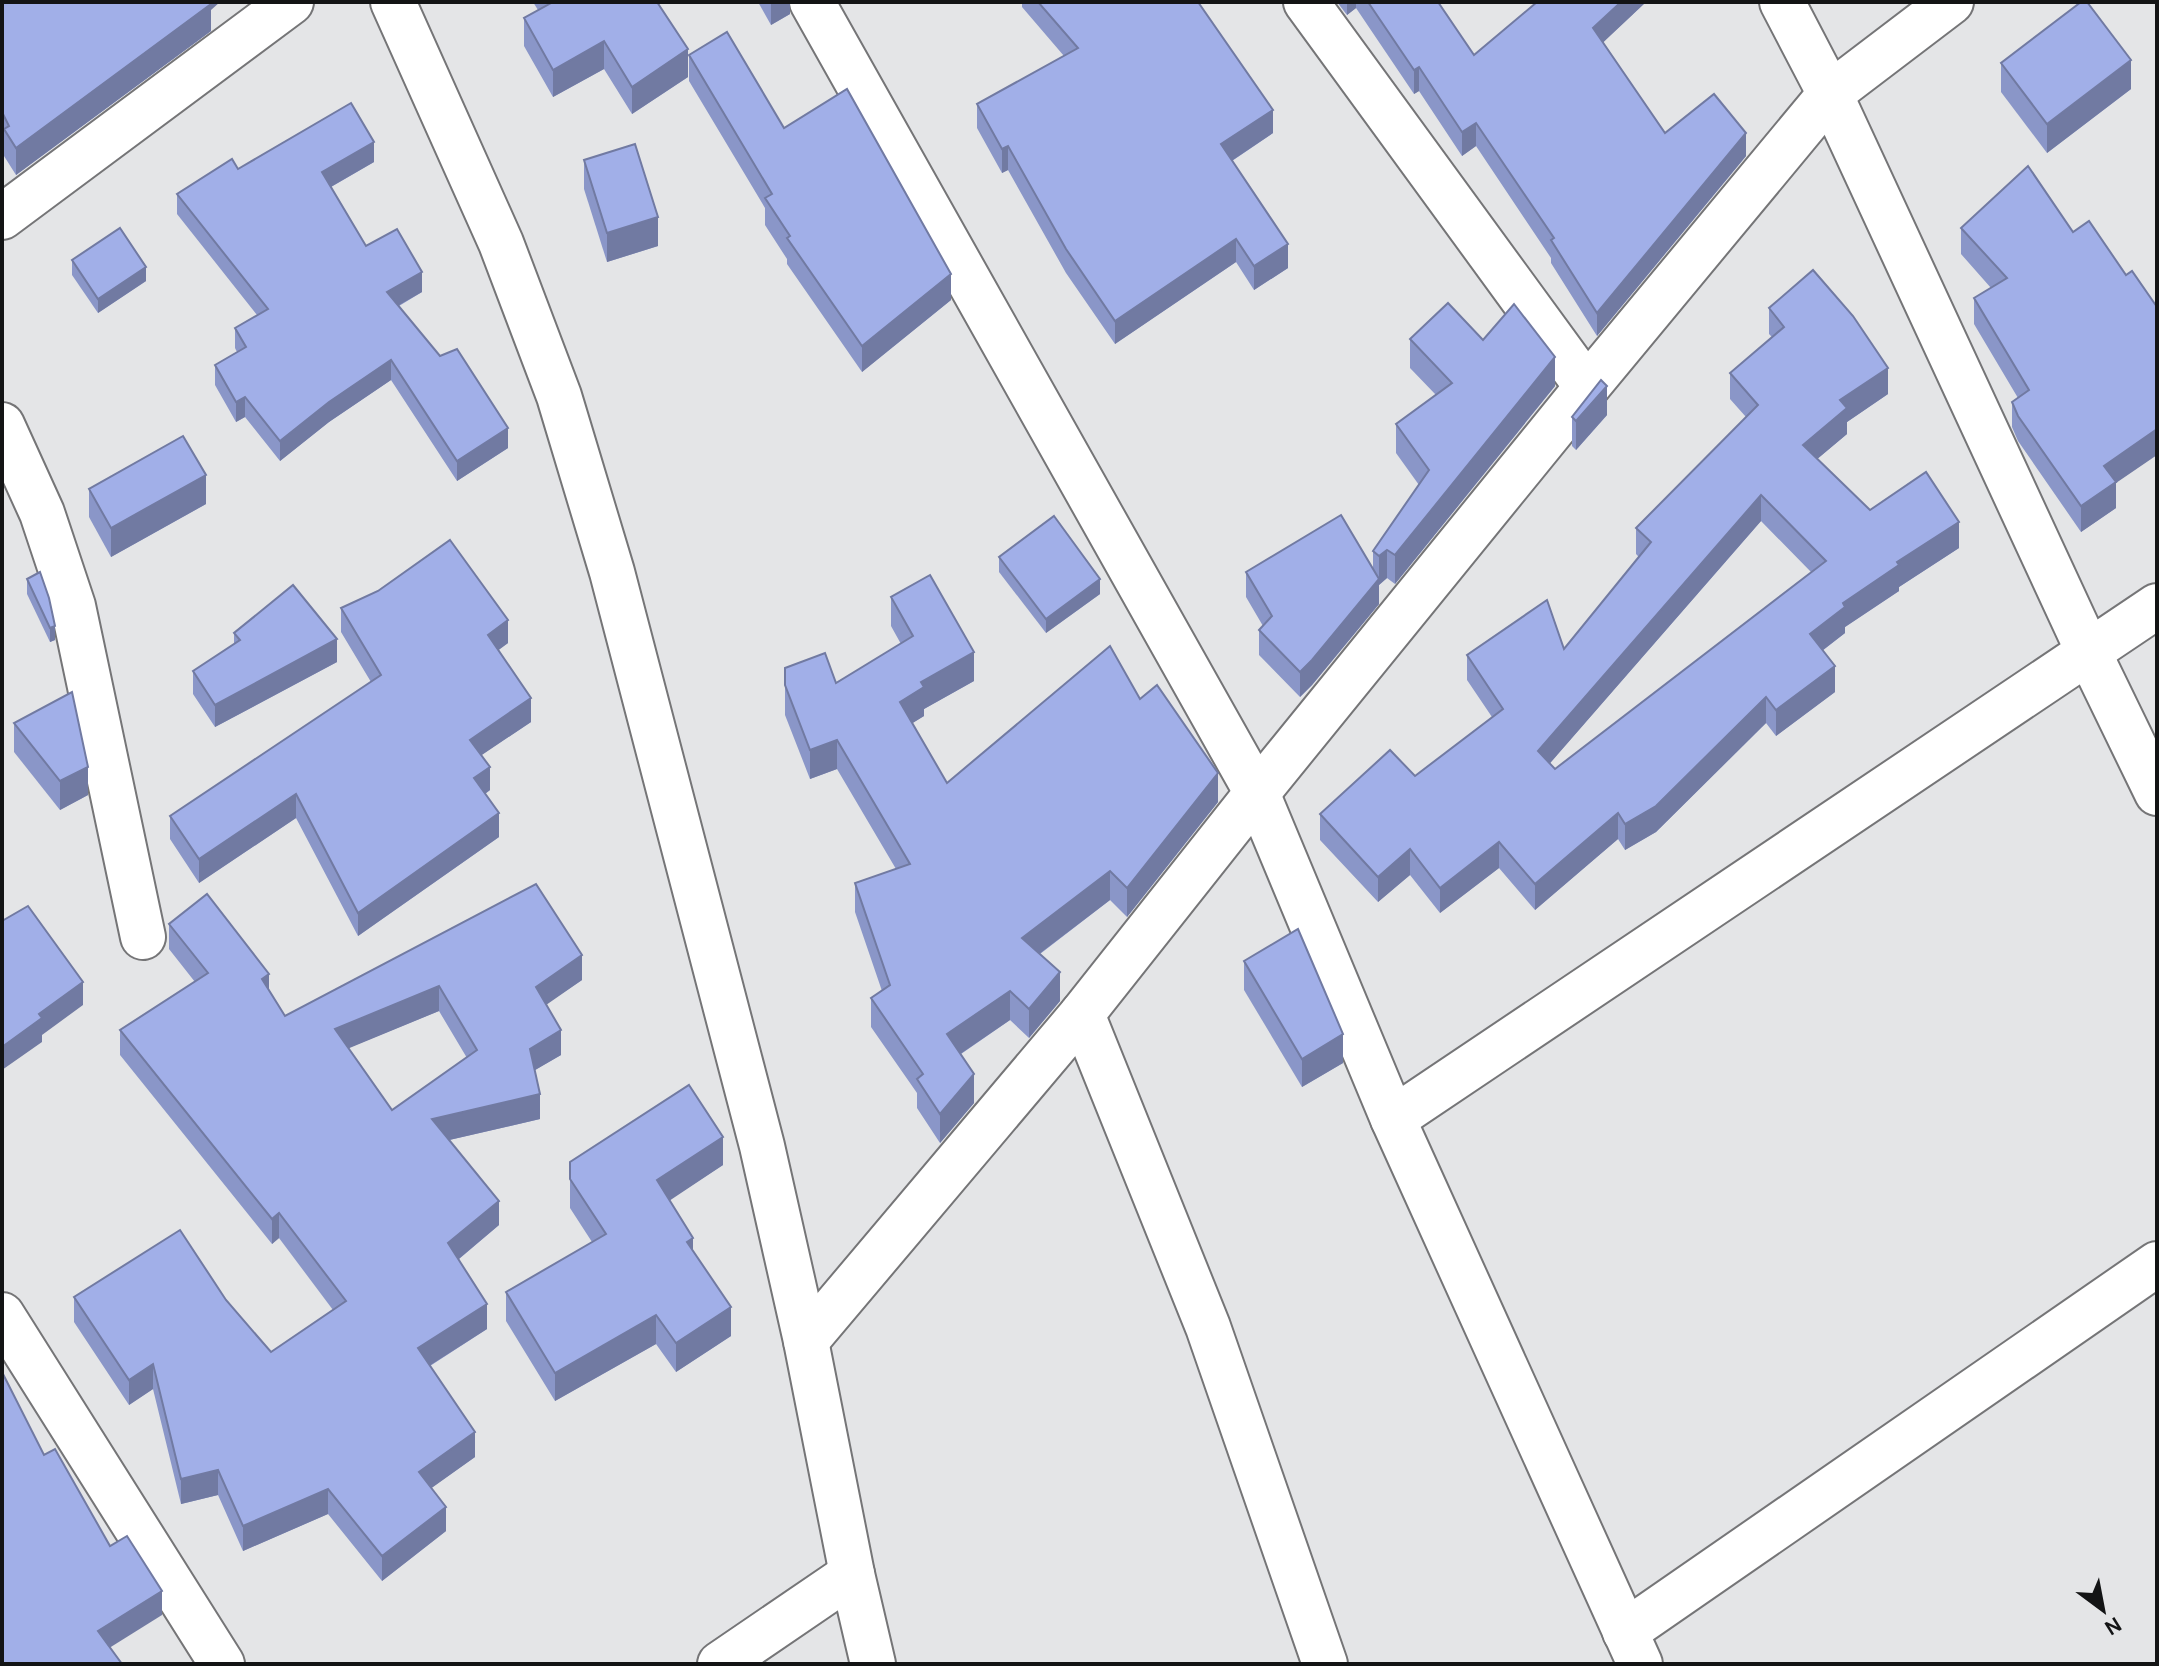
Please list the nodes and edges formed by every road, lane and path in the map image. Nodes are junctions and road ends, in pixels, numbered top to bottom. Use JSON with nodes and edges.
{"nodes":[{"id":1,"x":291,"y":2,"type":"edge"},
{"id":2,"x":393,"y":2,"type":"edge"},
{"id":3,"x":812,"y":2,"type":"edge"},
{"id":4,"x":1306,"y":2,"type":"edge"},
{"id":5,"x":1782,"y":2,"type":"edge"},
{"id":6,"x":1951,"y":2,"type":"edge"},
{"id":7,"x":1830,"y":94,"type":"junction"},
{"id":8,"x":2,"y":217,"type":"edge"},
{"id":9,"x":1587,"y":387,"type":"junction"},
{"id":10,"x":2,"y":425,"type":"edge"},
{"id":11,"x":2157,"y":606,"type":"edge"},
{"id":12,"x":2088,"y":651,"type":"junction"},
{"id":13,"x":1257,"y":793,"type":"junction"},
{"id":14,"x":2157,"y":793,"type":"edge"},
{"id":15,"x":143,"y":937,"type":"dead end"},
{"id":16,"x":1082,"y":1014,"type":"junction"},
{"id":17,"x":1393,"y":1119,"type":"junction"},
{"id":18,"x":2157,"y":1264,"type":"edge"},
{"id":19,"x":2,"y":1315,"type":"edge"},
{"id":20,"x":806,"y":1341,"type":"junction"},
{"id":21,"x":852,"y":1574,"type":"junction"},
{"id":22,"x":1632,"y":1648,"type":"edge"},
{"id":23,"x":222,"y":1664,"type":"edge"},
{"id":24,"x":720,"y":1664,"type":"edge"},
{"id":25,"x":873,"y":1664,"type":"edge"},
{"id":26,"x":1325,"y":1664,"type":"edge"}],
"edges":[{"from":1,"to":8,"type":"street"},
{"from":2,"to":20,"type":"street"},
{"from":3,"to":13,"type":"street"},
{"from":4,"to":9,"type":"street"},
{"from":5,"to":7,"type":"street"},
{"from":6,"to":7,"type":"street"},
{"from":7,"to":9,"type":"street"},
{"from":7,"to":12,"type":"street"},
{"from":9,"to":13,"type":"street"},
{"from":10,"to":15,"type":"street"},
{"from":11,"to":12,"type":"street"},
{"from":12,"to":14,"type":"street"},
{"from":12,"to":17,"type":"street"},
{"from":13,"to":16,"type":"street"},
{"from":13,"to":17,"type":"street"},
{"from":16,"to":20,"type":"street"},
{"from":16,"to":26,"type":"street"},
{"from":17,"to":22,"type":"street"},
{"from":18,"to":22,"type":"street"},
{"from":19,"to":23,"type":"street"},
{"from":20,"to":21,"type":"street"},
{"from":21,"to":24,"type":"street"},
{"from":21,"to":25,"type":"street"}]}
